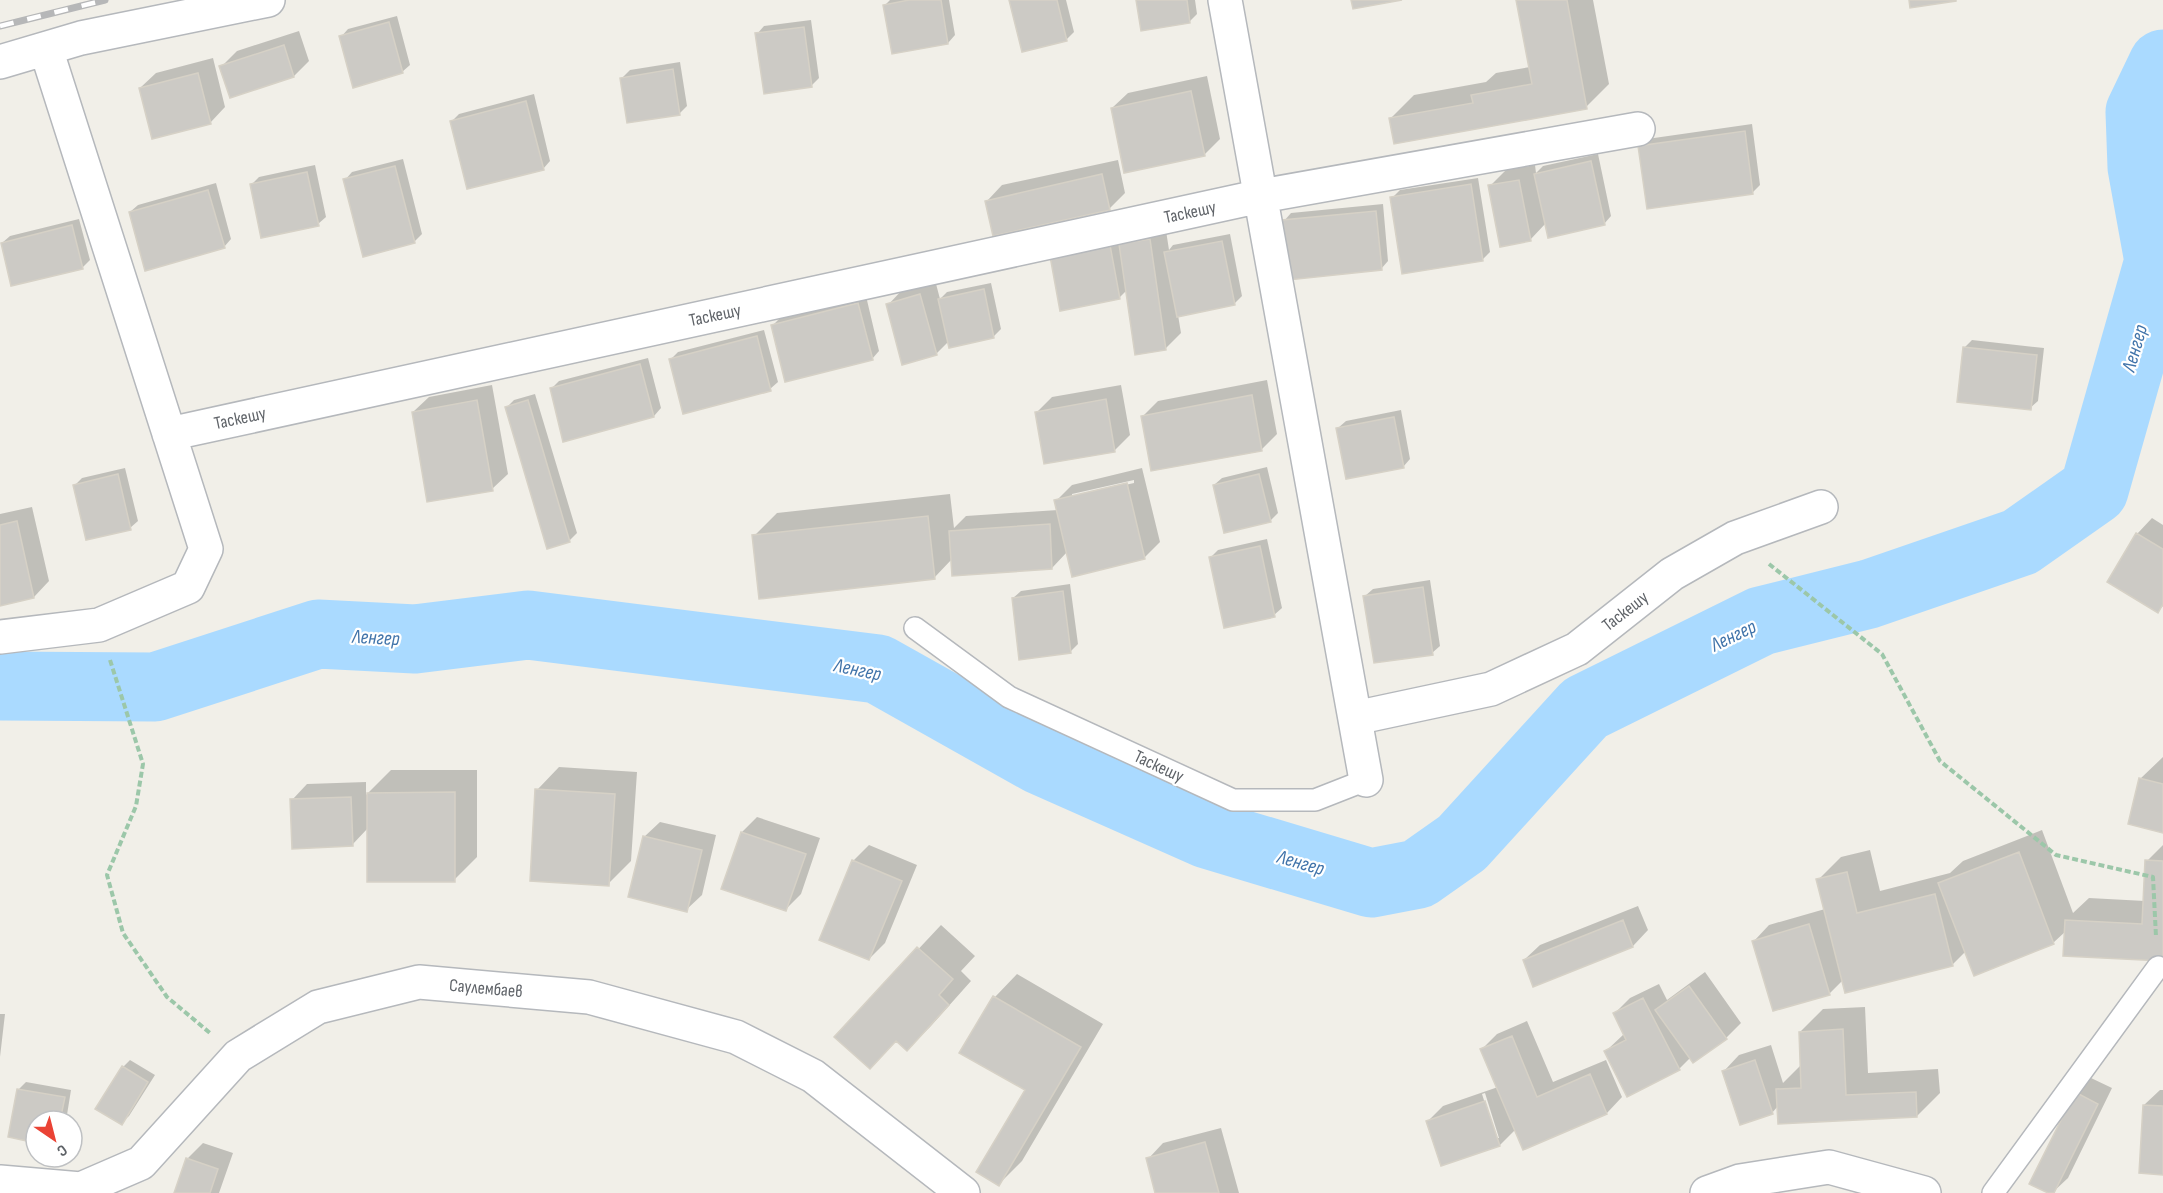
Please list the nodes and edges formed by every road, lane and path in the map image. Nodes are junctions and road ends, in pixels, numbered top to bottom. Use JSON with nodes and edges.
{"nodes":[{"id":1,"x":268,"y":0,"type":"edge"},
{"id":2,"x":1225,"y":0,"type":"edge"},
{"id":3,"x":46,"y":49,"type":"junction"},
{"id":4,"x":0,"y":62,"type":"edge"},
{"id":5,"x":1638,"y":129,"type":"dead end"},
{"id":6,"x":1261,"y":196,"type":"junction"},
{"id":7,"x":170,"y":434,"type":"junction"},
{"id":8,"x":1821,"y":507,"type":"dead end"},
{"id":9,"x":1735,"y":538,"type":"junction"},
{"id":10,"x":99,"y":625,"type":"junction"},
{"id":11,"x":915,"y":628,"type":"dead end"},
{"id":12,"x":0,"y":637,"type":"edge"},
{"id":13,"x":1355,"y":718,"type":"junction"},
{"id":14,"x":1366,"y":780,"type":"joint"},
{"id":15,"x":2158,"y":967,"type":"joint"},
{"id":16,"x":238,"y":1056,"type":"junction"},
{"id":17,"x":15,"y":1186,"type":"edge"},
{"id":18,"x":1898,"y":1190,"type":"edge"},
{"id":19,"x":963,"y":1193,"type":"edge"},
{"id":20,"x":1707,"y":1193,"type":"edge"},
{"id":21,"x":1993,"y":1193,"type":"edge"}],
"edges":[{"from":1,"to":3,"type":"street"},
{"from":2,"to":6,"type":"street","name":"Таскешу"},
{"from":3,"to":4,"type":"street"},
{"from":3,"to":7,"type":"street"},
{"from":5,"to":6,"type":"street","name":"Таскешу"},
{"from":6,"to":7,"type":"street","name":"Таскешу"},
{"from":6,"to":13,"type":"street","name":"Таскешу"},
{"from":7,"to":10,"type":"street"},
{"from":8,"to":9,"type":"street","name":"Таскешу"},
{"from":9,"to":13,"type":"street","name":"Таскешу"},
{"from":9,"to":15,"type":"path"},
{"from":10,"to":12,"type":"street"},
{"from":10,"to":16,"type":"path"},
{"from":11,"to":14,"type":"lane","name":"Таскешу"},
{"from":13,"to":14,"type":"street","name":"Таскешу"},
{"from":15,"to":21,"type":"lane"},
{"from":16,"to":17,"type":"street","name":"Саулембаев"},
{"from":16,"to":19,"type":"street","name":"Саулембаев"},
{"from":18,"to":20,"type":"street"}]}
